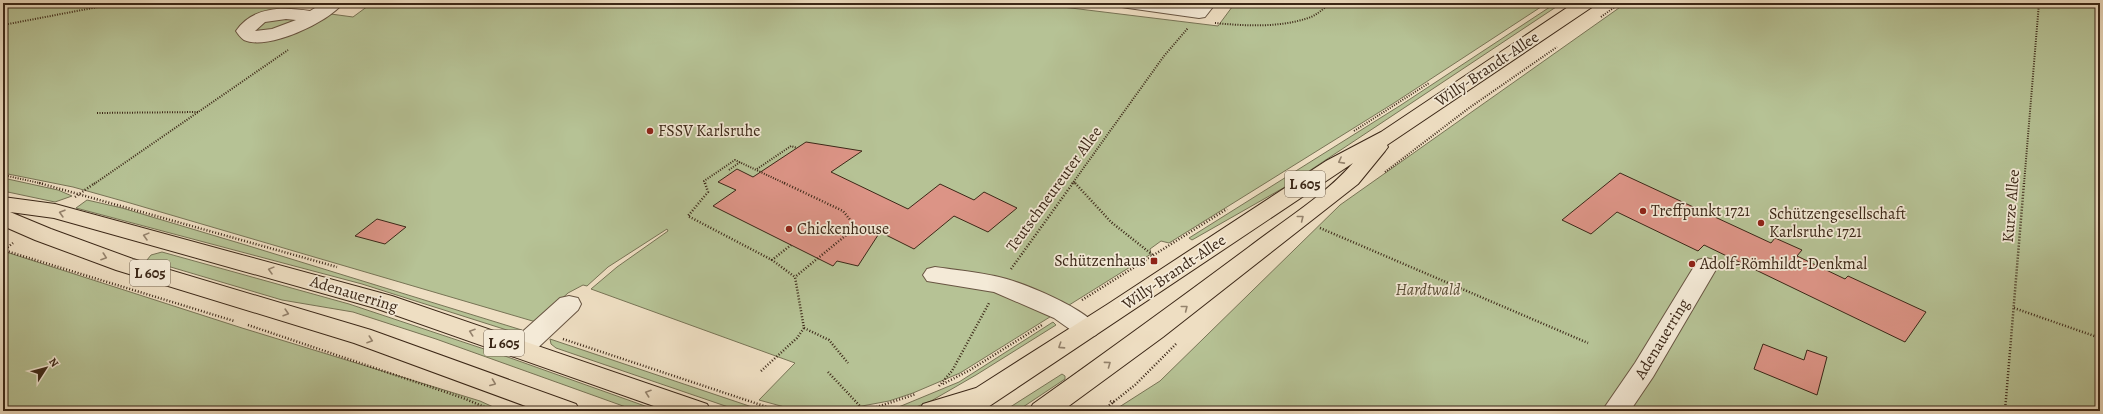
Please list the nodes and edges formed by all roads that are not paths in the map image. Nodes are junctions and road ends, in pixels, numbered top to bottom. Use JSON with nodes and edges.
{"nodes":[{"id":1,"x":334,"y":3,"type":"edge"},
{"id":2,"x":1128,"y":3,"type":"edge"},
{"id":3,"x":1586,"y":3,"type":"edge"},
{"id":4,"x":1200,"y":12,"type":"edge"},
{"id":5,"x":313,"y":17,"type":"dead end"},
{"id":6,"x":1388,"y":136,"type":"junction"},
{"id":7,"x":3,"y":204,"type":"edge"},
{"id":8,"x":3,"y":217,"type":"edge"},
{"id":9,"x":1706,"y":266,"type":"dead end"},
{"id":10,"x":935,"y":275,"type":"dead end"},
{"id":11,"x":569,"y":304,"type":"dead end"},
{"id":12,"x":1087,"y":329,"type":"junction"},
{"id":13,"x":520,"y":349,"type":"junction"},
{"id":14,"x":986,"y":394,"type":"junction"},
{"id":15,"x":928,"y":398,"type":"edge"},
{"id":16,"x":566,"y":411,"type":"edge"},
{"id":17,"x":698,"y":411,"type":"edge"},
{"id":18,"x":960,"y":411,"type":"edge"},
{"id":19,"x":1042,"y":411,"type":"edge"},
{"id":20,"x":1615,"y":411,"type":"edge"}],
"edges":[{"from":1,"to":5,"type":"street"},
{"from":2,"to":4,"type":"street"},
{"from":3,"to":6,"type":"main road","name":"Willy-Brandt-Allee","number":"L 605"},
{"from":6,"to":12,"type":"main road","name":"Willy-Brandt-Allee","number":"L 605","one_way":true},
{"from":19,"to":6,"type":"main road","name":"Willy-Brandt-Allee","number":"L 605","one_way":true},
{"from":13,"to":7,"type":"main road","name":"Adenauerring","number":"L 605","one_way":true},
{"from":8,"to":16,"type":"main road","number":"L 605","one_way":true},
{"from":9,"to":20,"type":"street","name":"Adenauerring"},
{"from":10,"to":12,"type":"street"},
{"from":11,"to":13,"type":"street"},
{"from":12,"to":14,"type":"main road","name":"Willy-Brandt-Allee","number":"L 605","one_way":true},
{"from":17,"to":13,"type":"main road","name":"Adenauerring","number":"L 605","one_way":true},
{"from":14,"to":15,"type":"main road"},
{"from":14,"to":18,"type":"main road","name":"Willy-Brandt-Allee","number":"L 605"}]}
